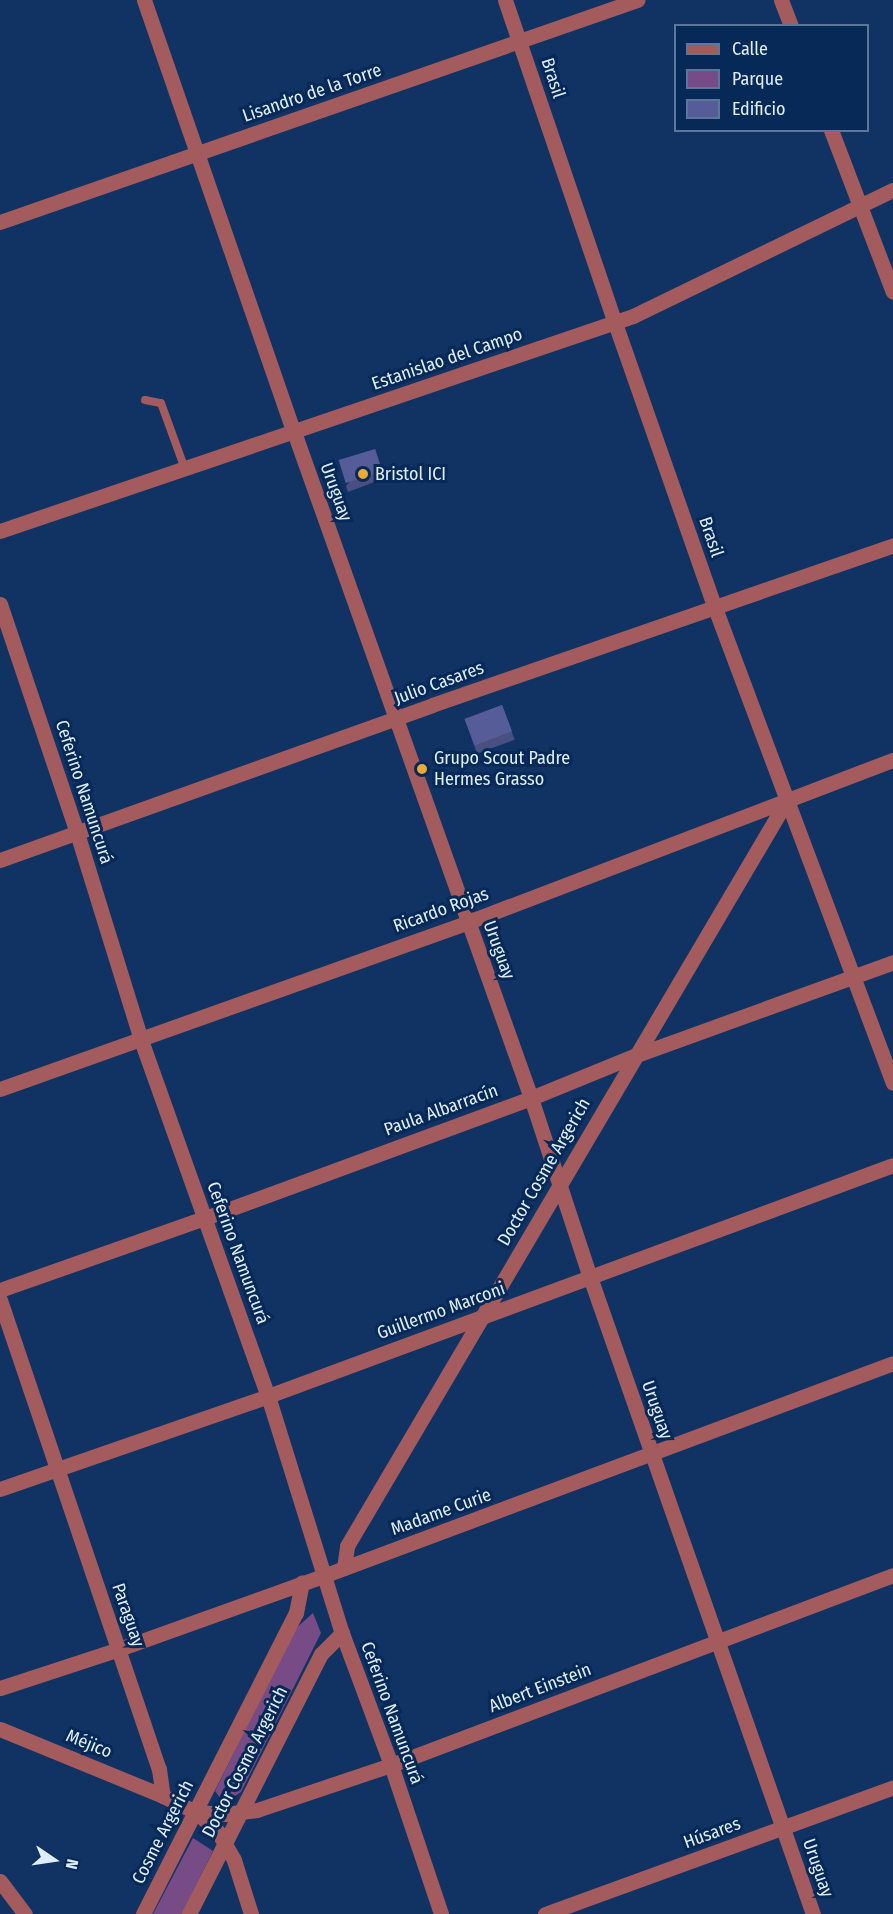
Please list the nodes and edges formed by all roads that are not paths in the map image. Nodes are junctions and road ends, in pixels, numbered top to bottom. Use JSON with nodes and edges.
{"nodes":[{"id":1,"x":144,"y":0,"type":"edge"},
{"id":2,"x":505,"y":0,"type":"edge"},
{"id":3,"x":637,"y":0,"type":"edge"},
{"id":4,"x":781,"y":0,"type":"edge"},
{"id":5,"x":790,"y":24,"type":"edge"},
{"id":6,"x":520,"y":42,"type":"junction"},
{"id":7,"x":832,"y":132,"type":"edge"},
{"id":8,"x":198,"y":153,"type":"junction"},
{"id":9,"x":893,"y":190,"type":"edge"},
{"id":10,"x":860,"y":206,"type":"junction"},
{"id":11,"x":0,"y":222,"type":"edge"},
{"id":12,"x":893,"y":292,"type":"edge"},
{"id":13,"x":615,"y":323,"type":"junction"},
{"id":14,"x":145,"y":400,"type":"dead end"},
{"id":15,"x":294,"y":432,"type":"junction"},
{"id":16,"x":185,"y":469,"type":"junction"},
{"id":17,"x":0,"y":531,"type":"edge"},
{"id":18,"x":893,"y":545,"type":"edge"},
{"id":19,"x":0,"y":604,"type":"edge"},
{"id":20,"x":715,"y":608,"type":"junction"},
{"id":21,"x":396,"y":720,"type":"junction"},
{"id":22,"x":893,"y":760,"type":"edge"},
{"id":23,"x":787,"y":800,"type":"junction"},
{"id":24,"x":77,"y":832,"type":"junction"},
{"id":25,"x":0,"y":860,"type":"edge"},
{"id":26,"x":468,"y":922,"type":"junction"},
{"id":27,"x":893,"y":962,"type":"edge"},
{"id":28,"x":853,"y":978,"type":"junction"},
{"id":29,"x":141,"y":1040,"type":"junction"},
{"id":30,"x":634,"y":1056,"type":"junction"},
{"id":31,"x":893,"y":1083,"type":"edge"},
{"id":32,"x":0,"y":1089,"type":"edge"},
{"id":33,"x":531,"y":1098,"type":"junction"},
{"id":34,"x":893,"y":1165,"type":"edge"},
{"id":35,"x":560,"y":1186,"type":"junction"},
{"id":36,"x":206,"y":1218,"type":"junction"},
{"id":37,"x":590,"y":1277,"type":"junction"},
{"id":38,"x":0,"y":1290,"type":"edge"},
{"id":39,"x":0,"y":1300,"type":"edge"},
{"id":40,"x":481,"y":1317,"type":"junction"},
{"id":41,"x":893,"y":1363,"type":"edge"},
{"id":42,"x":268,"y":1396,"type":"junction"},
{"id":43,"x":652,"y":1455,"type":"junction"},
{"id":44,"x":58,"y":1470,"type":"junction"},
{"id":45,"x":0,"y":1489,"type":"edge"},
{"id":46,"x":344,"y":1568,"type":"junction"},
{"id":47,"x":893,"y":1575,"type":"edge"},
{"id":48,"x":323,"y":1576,"type":"junction"},
{"id":49,"x":302,"y":1583,"type":"junction"},
{"id":50,"x":342,"y":1633,"type":"junction"},
{"id":51,"x":718,"y":1642,"type":"junction"},
{"id":52,"x":119,"y":1649,"type":"junction"},
{"id":53,"x":0,"y":1688,"type":"edge"},
{"id":54,"x":0,"y":1729,"type":"edge"},
{"id":55,"x":391,"y":1765,"type":"junction"},
{"id":56,"x":218,"y":1768,"type":"joint"},
{"id":57,"x":893,"y":1788,"type":"edge"},
{"id":58,"x":163,"y":1796,"type":"junction"},
{"id":59,"x":196,"y":1812,"type":"junction"},
{"id":60,"x":242,"y":1813,"type":"junction"},
{"id":61,"x":783,"y":1828,"type":"junction"},
{"id":62,"x":225,"y":1844,"type":"junction"},
{"id":63,"x":1,"y":1886,"type":"edge"},
{"id":64,"x":25,"y":1914,"type":"edge"},
{"id":65,"x":143,"y":1914,"type":"edge"},
{"id":66,"x":189,"y":1914,"type":"edge"},
{"id":67,"x":251,"y":1914,"type":"edge"},
{"id":68,"x":441,"y":1914,"type":"edge"},
{"id":69,"x":545,"y":1914,"type":"edge"},
{"id":70,"x":813,"y":1914,"type":"edge"}],
"edges":[{"from":1,"to":8,"type":"street","name":"Uruguay"},
{"from":2,"to":6,"type":"street","name":"Brasil"},
{"from":3,"to":6,"type":"street","name":"Lisandro de la Torre"},
{"from":4,"to":5,"type":"street"},
{"from":6,"to":8,"type":"street","name":"Lisandro de la Torre"},
{"from":6,"to":13,"type":"street","name":"Brasil"},
{"from":7,"to":10,"type":"street"},
{"from":8,"to":11,"type":"street","name":"Lisandro de la Torre"},
{"from":8,"to":15,"type":"street","name":"Uruguay"},
{"from":9,"to":10,"type":"street","name":"Estanislao del Campo"},
{"from":10,"to":12,"type":"street"},
{"from":10,"to":13,"type":"street","name":"Estanislao del Campo"},
{"from":13,"to":15,"type":"street","name":"Estanislao del Campo"},
{"from":13,"to":20,"type":"street","name":"Brasil"},
{"from":14,"to":16,"type":"lane"},
{"from":15,"to":16,"type":"street","name":"Estanislao del Campo"},
{"from":15,"to":21,"type":"street","name":"Uruguay"},
{"from":16,"to":17,"type":"street","name":"Estanislao del Campo"},
{"from":18,"to":20,"type":"street","name":"Julio Casares"},
{"from":19,"to":24,"type":"street","name":"Ceferino Namuncurá"},
{"from":20,"to":21,"type":"street","name":"Julio Casares"},
{"from":20,"to":23,"type":"street","name":"Brasil"},
{"from":21,"to":24,"type":"street","name":"Julio Casares"},
{"from":21,"to":26,"type":"street","name":"Uruguay"},
{"from":22,"to":23,"type":"street","name":"Ricardo Rojas"},
{"from":23,"to":26,"type":"street","name":"Ricardo Rojas"},
{"from":23,"to":28,"type":"street","name":"Brasil"},
{"from":23,"to":30,"type":"street","name":"Doctor Cosme Argerich"},
{"from":24,"to":25,"type":"street","name":"Julio Casares"},
{"from":24,"to":29,"type":"street","name":"Ceferino Namuncurá"},
{"from":26,"to":29,"type":"street","name":"Ricardo Rojas"},
{"from":26,"to":33,"type":"street","name":"Uruguay"},
{"from":27,"to":28,"type":"street","name":"Paula Albarracín"},
{"from":28,"to":30,"type":"street","name":"Paula Albarracín"},
{"from":28,"to":31,"type":"street","name":"Brasil"},
{"from":29,"to":32,"type":"street","name":"Ricardo Rojas"},
{"from":29,"to":36,"type":"street","name":"Ceferino Namuncurá"},
{"from":30,"to":33,"type":"street","name":"Paula Albarracín"},
{"from":30,"to":35,"type":"street","name":"Doctor Cosme Argerich"},
{"from":33,"to":35,"type":"street","name":"Uruguay"},
{"from":33,"to":36,"type":"street","name":"Paula Albarracín"},
{"from":34,"to":37,"type":"street","name":"Guillermo Marconi"},
{"from":35,"to":37,"type":"street","name":"Uruguay"},
{"from":35,"to":40,"type":"street","name":"Doctor Cosme Argerich"},
{"from":36,"to":38,"type":"street","name":"Paula Albarracín"},
{"from":36,"to":42,"type":"street","name":"Ceferino Namuncurá"},
{"from":37,"to":40,"type":"street","name":"Guillermo Marconi"},
{"from":37,"to":43,"type":"street","name":"Uruguay"},
{"from":39,"to":44,"type":"street","name":"Paraguay"},
{"from":40,"to":42,"type":"street","name":"Guillermo Marconi"},
{"from":40,"to":46,"type":"street","name":"Doctor Cosme Argerich"},
{"from":41,"to":43,"type":"street","name":"Madame Curie"},
{"from":42,"to":44,"type":"street","name":"Guillermo Marconi"},
{"from":42,"to":48,"type":"street","name":"Ceferino Namuncurá"},
{"from":43,"to":46,"type":"street","name":"Madame Curie"},
{"from":43,"to":51,"type":"street","name":"Uruguay"},
{"from":44,"to":45,"type":"street","name":"Guillermo Marconi"},
{"from":44,"to":52,"type":"street","name":"Paraguay"},
{"from":46,"to":48,"type":"street","name":"Madame Curie"},
{"from":47,"to":51,"type":"street","name":"Albert Einstein"},
{"from":48,"to":49,"type":"street","name":"Madame Curie"},
{"from":48,"to":50,"type":"street","name":"Ceferino Namuncurá"},
{"from":49,"to":52,"type":"street","name":"Madame Curie"},
{"from":49,"to":56,"type":"street","name":"Doctor Cosme Argerich"},
{"from":50,"to":55,"type":"street","name":"Ceferino Namuncurá"},
{"from":50,"to":60,"type":"street","name":"Doctor Cosme Argerich"},
{"from":51,"to":55,"type":"street","name":"Albert Einstein"},
{"from":51,"to":61,"type":"street","name":"Uruguay"},
{"from":52,"to":53,"type":"street","name":"Madame Curie"},
{"from":52,"to":58,"type":"street","name":"Paraguay"},
{"from":54,"to":58,"type":"street","name":"Méjico"},
{"from":55,"to":60,"type":"street","name":"Albert Einstein"},
{"from":55,"to":68,"type":"street","name":"Ceferino Namuncurá"},
{"from":56,"to":59,"type":"street","name":"Cosme Argerich"},
{"from":57,"to":61,"type":"street","name":"Húsares"},
{"from":58,"to":59,"type":"street"},
{"from":59,"to":60,"type":"street","name":"Albert Einstein"},
{"from":59,"to":62,"type":"street"},
{"from":59,"to":65,"type":"street","name":"Cosme Argerich"},
{"from":60,"to":62,"type":"street","name":"Doctor Cosme Argerich"},
{"from":61,"to":69,"type":"street","name":"Húsares"},
{"from":61,"to":70,"type":"street","name":"Uruguay"},
{"from":62,"to":66,"type":"street","name":"Doctor Cosme Argerich"},
{"from":62,"to":67,"type":"street"},
{"from":63,"to":64,"type":"street"}]}
